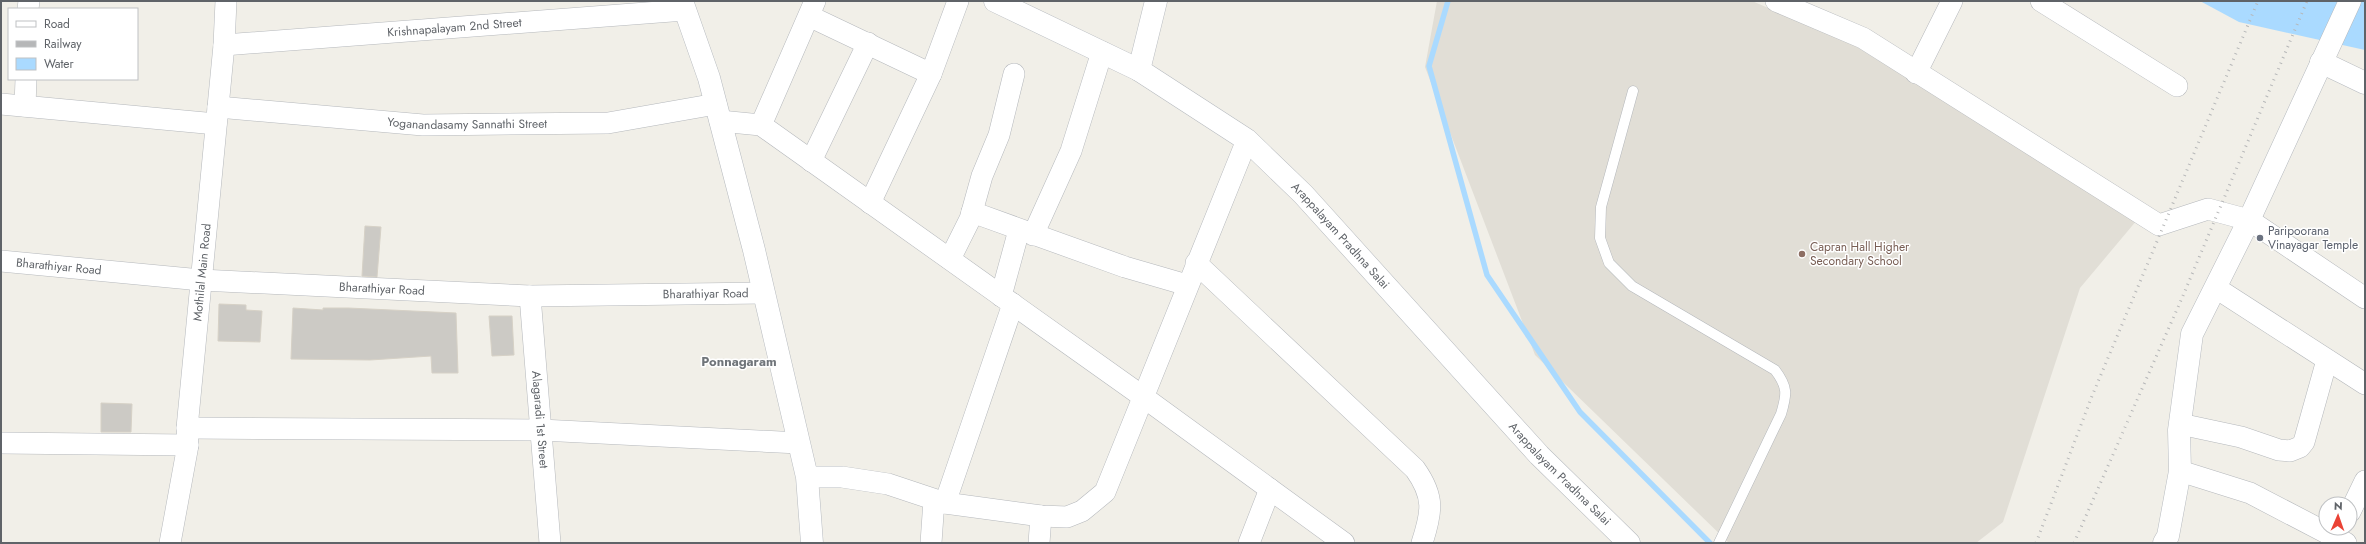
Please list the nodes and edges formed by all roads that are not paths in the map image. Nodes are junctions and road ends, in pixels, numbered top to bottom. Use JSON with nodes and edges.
{"nodes":[{"id":1,"x":226,"y":1,"type":"edge"},
{"id":2,"x":958,"y":1,"type":"edge"},
{"id":3,"x":995,"y":1,"type":"edge"},
{"id":4,"x":1156,"y":1,"type":"edge"},
{"id":5,"x":1776,"y":1,"type":"edge"},
{"id":6,"x":1952,"y":1,"type":"edge"},
{"id":7,"x":2041,"y":1,"type":"edge"},
{"id":8,"x":2350,"y":1,"type":"edge"},
{"id":9,"x":683,"y":5,"type":"edge"},
{"id":10,"x":812,"y":8,"type":"edge"},
{"id":11,"x":868,"y":43,"type":"junction"},
{"id":12,"x":224,"y":45,"type":"junction"},
{"id":13,"x":1102,"y":52,"type":"junction"},
{"id":14,"x":2324,"y":57,"type":"junction"},
{"id":15,"x":1139,"y":70,"type":"junction"},
{"id":16,"x":1916,"y":73,"type":"junction"},
{"id":17,"x":931,"y":74,"type":"junction"},
{"id":18,"x":1014,"y":74,"type":"dead end"},
{"id":19,"x":26,"y":80,"type":"edge"},
{"id":20,"x":2365,"y":83,"type":"edge"},
{"id":21,"x":2177,"y":86,"type":"dead end"},
{"id":22,"x":1633,"y":91,"type":"dead end"},
{"id":23,"x":1,"y":104,"type":"edge"},
{"id":24,"x":25,"y":106,"type":"junction"},
{"id":25,"x":718,"y":113,"type":"junction"},
{"id":26,"x":217,"y":116,"type":"junction"},
{"id":27,"x":760,"y":126,"type":"junction"},
{"id":28,"x":1247,"y":140,"type":"junction"},
{"id":29,"x":811,"y":161,"type":"junction"},
{"id":30,"x":870,"y":203,"type":"junction"},
{"id":31,"x":972,"y":212,"type":"junction"},
{"id":32,"x":2249,"y":220,"type":"junction"},
{"id":33,"x":1026,"y":233,"type":"junction"},
{"id":34,"x":950,"y":259,"type":"junction"},
{"id":35,"x":1,"y":261,"type":"edge"},
{"id":36,"x":1196,"y":263,"type":"junction"},
{"id":37,"x":201,"y":280,"type":"junction"},
{"id":38,"x":1187,"y":285,"type":"junction"},
{"id":39,"x":2216,"y":288,"type":"junction"},
{"id":40,"x":764,"y":293,"type":"junction"},
{"id":41,"x":530,"y":296,"type":"junction"},
{"id":42,"x":2365,"y":298,"type":"edge"},
{"id":43,"x":1007,"y":300,"type":"junction"},
{"id":44,"x":2327,"y":360,"type":"junction"},
{"id":45,"x":2365,"y":384,"type":"edge"},
{"id":46,"x":1142,"y":396,"type":"junction"},
{"id":47,"x":2180,"y":424,"type":"junction"},
{"id":48,"x":541,"y":430,"type":"junction"},
{"id":49,"x":187,"y":437,"type":"junction"},
{"id":50,"x":1,"y":442,"type":"edge"},
{"id":51,"x":800,"y":443,"type":"junction"},
{"id":52,"x":2180,"y":471,"type":"junction"},
{"id":53,"x":807,"y":477,"type":"junction"},
{"id":54,"x":2365,"y":481,"type":"edge"},
{"id":55,"x":1270,"y":489,"type":"junction"},
{"id":56,"x":2358,"y":496,"type":"edge"},
{"id":57,"x":940,"y":501,"type":"junction"},
{"id":58,"x":1041,"y":516,"type":"junction"},
{"id":59,"x":1321,"y":536,"type":"edge"},
{"id":60,"x":2314,"y":536,"type":"edge"},
{"id":61,"x":2342,"y":537,"type":"edge"},
{"id":62,"x":1719,"y":542,"type":"edge"},
{"id":63,"x":170,"y":543,"type":"edge"},
{"id":64,"x":550,"y":543,"type":"edge"},
{"id":65,"x":812,"y":543,"type":"edge"},
{"id":66,"x":931,"y":543,"type":"edge"},
{"id":67,"x":1039,"y":543,"type":"edge"},
{"id":68,"x":1249,"y":543,"type":"edge"},
{"id":69,"x":1344,"y":543,"type":"edge"},
{"id":70,"x":1422,"y":543,"type":"edge"},
{"id":71,"x":1629,"y":543,"type":"edge"},
{"id":72,"x":2164,"y":543,"type":"edge"}],
"edges":[{"from":1,"to":12,"type":"street","name":"Mothilal Main Road"},
{"from":2,"to":17,"type":"street"},
{"from":3,"to":13,"type":"street","name":"Arappalayam Pradhna Salai"},
{"from":4,"to":15,"type":"street"},
{"from":5,"to":16,"type":"street"},
{"from":6,"to":16,"type":"street"},
{"from":7,"to":21,"type":"street"},
{"from":8,"to":14,"type":"street"},
{"from":9,"to":12,"type":"street","name":"Krishnapalayam 2nd Street"},
{"from":9,"to":25,"type":"street"},
{"from":10,"to":11,"type":"street"},
{"from":10,"to":27,"type":"street"},
{"from":11,"to":17,"type":"street"},
{"from":11,"to":29,"type":"street"},
{"from":12,"to":26,"type":"street","name":"Mothilal Main Road"},
{"from":13,"to":15,"type":"street","name":"Arappalayam Pradhna Salai"},
{"from":13,"to":33,"type":"street"},
{"from":14,"to":20,"type":"street"},
{"from":14,"to":32,"type":"street"},
{"from":15,"to":28,"type":"street","name":"Arappalayam Pradhna Salai"},
{"from":16,"to":32,"type":"street"},
{"from":17,"to":30,"type":"street"},
{"from":18,"to":31,"type":"street"},
{"from":19,"to":24,"type":"street"},
{"from":22,"to":62,"type":"lane"},
{"from":23,"to":24,"type":"street","name":"Yoganandasamy Sannathi Street"},
{"from":24,"to":26,"type":"street","name":"Yoganandasamy Sannathi Street"},
{"from":25,"to":26,"type":"street","name":"Yoganandasamy Sannathi Street"},
{"from":25,"to":27,"type":"street","name":"Yoganandasamy Sannathi Street"},
{"from":25,"to":40,"type":"street"},
{"from":26,"to":37,"type":"street","name":"Mothilal Main Road"},
{"from":27,"to":29,"type":"street"},
{"from":28,"to":36,"type":"street"},
{"from":28,"to":71,"type":"street","name":"Arappalayam Pradhna Salai"},
{"from":29,"to":30,"type":"street"},
{"from":30,"to":34,"type":"street"},
{"from":31,"to":33,"type":"street"},
{"from":31,"to":34,"type":"street"},
{"from":32,"to":39,"type":"street"},
{"from":32,"to":42,"type":"street"},
{"from":33,"to":38,"type":"street"},
{"from":33,"to":43,"type":"street"},
{"from":34,"to":43,"type":"street"},
{"from":35,"to":37,"type":"street","name":"Bharathiyar Road"},
{"from":36,"to":38,"type":"street"},
{"from":36,"to":70,"type":"street"},
{"from":37,"to":41,"type":"street","name":"Bharathiyar Road"},
{"from":37,"to":49,"type":"street","name":"Mothilal Main Road"},
{"from":38,"to":46,"type":"street"},
{"from":39,"to":44,"type":"street"},
{"from":39,"to":47,"type":"street"},
{"from":40,"to":41,"type":"street","name":"Bharathiyar Road"},
{"from":40,"to":51,"type":"street"},
{"from":41,"to":48,"type":"street","name":"Alagaradi 1st Street"},
{"from":43,"to":46,"type":"street"},
{"from":43,"to":57,"type":"street"},
{"from":44,"to":45,"type":"street"},
{"from":44,"to":47,"type":"street"},
{"from":46,"to":55,"type":"street"},
{"from":46,"to":58,"type":"street"},
{"from":47,"to":52,"type":"street"},
{"from":48,"to":49,"type":"street"},
{"from":48,"to":51,"type":"street"},
{"from":48,"to":64,"type":"street","name":"Alagaradi 1st Street"},
{"from":49,"to":50,"type":"street"},
{"from":49,"to":63,"type":"street","name":"Mothilal Main Road"},
{"from":51,"to":53,"type":"street"},
{"from":52,"to":60,"type":"street"},
{"from":52,"to":72,"type":"street"},
{"from":53,"to":57,"type":"street"},
{"from":53,"to":65,"type":"street"},
{"from":54,"to":56,"type":"street"},
{"from":55,"to":59,"type":"street"},
{"from":55,"to":68,"type":"street"},
{"from":57,"to":58,"type":"street"},
{"from":57,"to":66,"type":"street"},
{"from":58,"to":67,"type":"street"},
{"from":59,"to":69,"type":"street"},
{"from":60,"to":61,"type":"street"}]}
